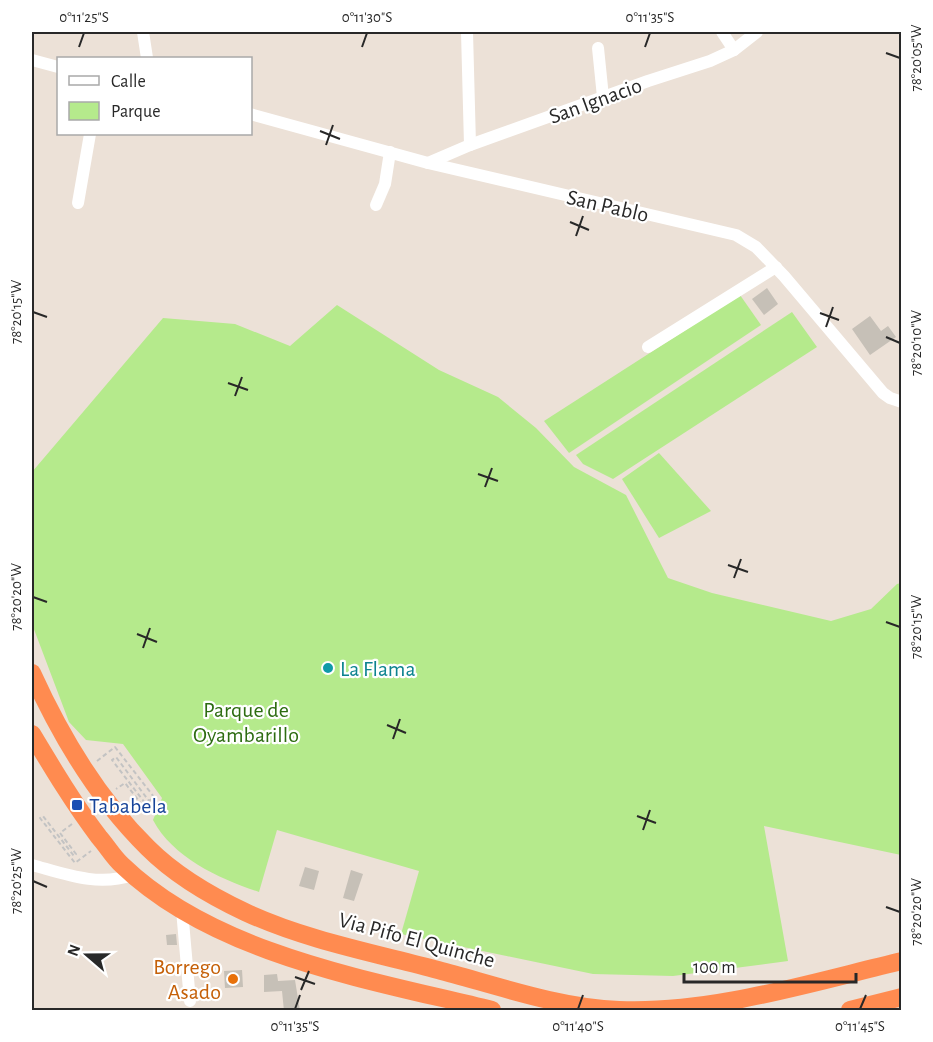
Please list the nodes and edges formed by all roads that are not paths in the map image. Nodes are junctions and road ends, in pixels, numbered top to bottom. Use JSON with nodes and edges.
{"nodes":[{"id":1,"x":143,"y":32,"type":"edge"},
{"id":2,"x":467,"y":32,"type":"edge"},
{"id":3,"x":722,"y":32,"type":"edge"},
{"id":4,"x":757,"y":32,"type":"edge"},
{"id":5,"x":598,"y":48,"type":"dead end"},
{"id":6,"x":734,"y":50,"type":"junction"},
{"id":7,"x":147,"y":57,"type":"edge"},
{"id":8,"x":32,"y":60,"type":"edge"},
{"id":9,"x":57,"y":67,"type":"edge"},
{"id":10,"x":603,"y":97,"type":"junction"},
{"id":11,"x":252,"y":115,"type":"edge"},
{"id":12,"x":90,"y":135,"type":"edge"},
{"id":13,"x":470,"y":145,"type":"junction"},
{"id":14,"x":390,"y":152,"type":"junction"},
{"id":15,"x":428,"y":163,"type":"junction"},
{"id":16,"x":78,"y":203,"type":"dead end"},
{"id":17,"x":376,"y":204,"type":"dead end"},
{"id":18,"x":776,"y":267,"type":"junction"},
{"id":19,"x":648,"y":347,"type":"dead end"},
{"id":20,"x":902,"y":402,"type":"edge"},
{"id":21,"x":32,"y":673,"type":"edge"},
{"id":22,"x":32,"y":734,"type":"edge"},
{"id":23,"x":32,"y":865,"type":"edge"},
{"id":24,"x":132,"y":874,"type":"junction"},
{"id":25,"x":182,"y":910,"type":"junction"},
{"id":26,"x":902,"y":961,"type":"edge"},
{"id":27,"x":902,"y":997,"type":"edge"},
{"id":28,"x":190,"y":1001,"type":"dead end"},
{"id":29,"x":492,"y":1011,"type":"edge"},
{"id":30,"x":850,"y":1011,"type":"edge"}],
"edges":[{"from":1,"to":7,"type":"street"},
{"from":2,"to":13,"type":"street"},
{"from":3,"to":6,"type":"street"},
{"from":4,"to":6,"type":"street","name":"San Ignacio"},
{"from":5,"to":10,"type":"street"},
{"from":6,"to":10,"type":"street","name":"San Ignacio"},
{"from":8,"to":9,"type":"street"},
{"from":10,"to":13,"type":"street","name":"San Ignacio"},
{"from":11,"to":14,"type":"street","name":"San Pablo"},
{"from":12,"to":16,"type":"street"},
{"from":13,"to":15,"type":"street","name":"San Ignacio"},
{"from":14,"to":15,"type":"street","name":"San Pablo"},
{"from":14,"to":17,"type":"street"},
{"from":15,"to":18,"type":"street","name":"San Pablo"},
{"from":18,"to":19,"type":"street"},
{"from":18,"to":20,"type":"street","name":"San Pablo"},
{"from":21,"to":26,"type":"highway","name":"Via Pifo El Quinche"},
{"from":22,"to":24,"type":"highway"},
{"from":23,"to":24,"type":"street"},
{"from":24,"to":25,"type":"highway"},
{"from":25,"to":28,"type":"street"},
{"from":25,"to":29,"type":"highway"},
{"from":27,"to":30,"type":"highway"}]}
